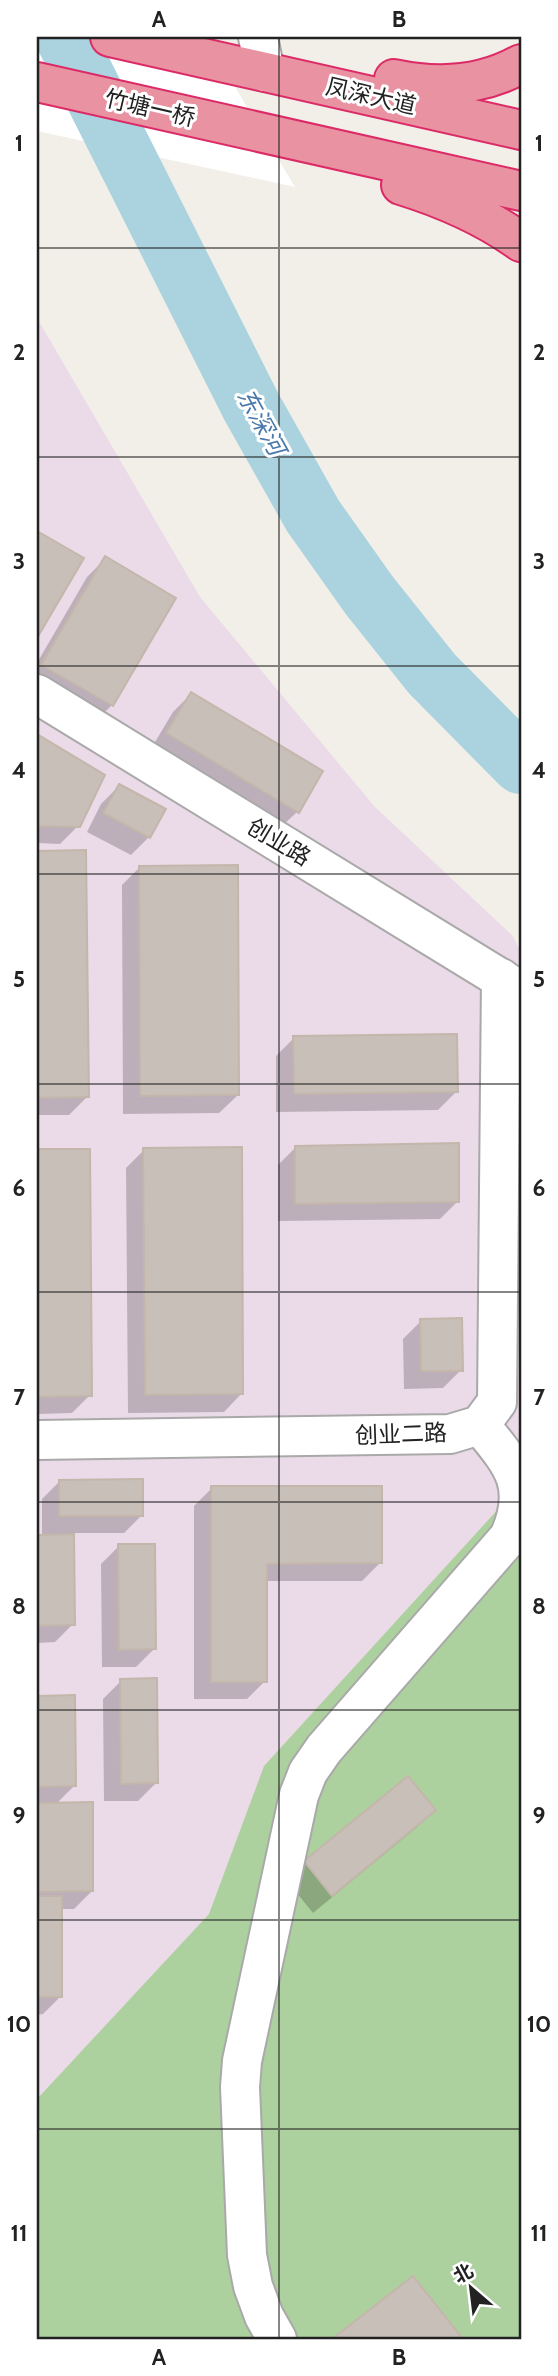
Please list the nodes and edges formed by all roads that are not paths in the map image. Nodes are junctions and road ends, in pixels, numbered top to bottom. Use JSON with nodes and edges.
{"nodes":[{"id":1,"x":110,"y":37,"type":"edge"},
{"id":2,"x":261,"y":54,"type":"edge"},
{"id":3,"x":521,"y":64,"type":"edge"},
{"id":4,"x":37,"y":82,"type":"edge"},
{"id":5,"x":521,"y":130,"type":"edge"},
{"id":6,"x":262,"y":133,"type":"junction"},
{"id":7,"x":521,"y":191,"type":"edge"},
{"id":8,"x":521,"y":242,"type":"edge"},
{"id":9,"x":37,"y":694,"type":"edge"},
{"id":10,"x":511,"y":984,"type":"edge"},
{"id":11,"x":480,"y":1425,"type":"junction"},
{"id":12,"x":37,"y":1440,"type":"edge"},
{"id":13,"x":277,"y":2339,"type":"edge"}],
"edges":[{"from":1,"to":2,"type":"highway","name":"凤深大道"},
{"from":2,"to":3,"type":"highway"},
{"from":2,"to":5,"type":"highway","name":"凤深大道"},
{"from":4,"to":6,"type":"highway","name":"竹塘一桥"},
{"from":6,"to":7,"type":"highway"},
{"from":6,"to":8,"type":"highway"},
{"from":9,"to":10,"type":"street","name":"创业路"},
{"from":10,"to":11,"type":"street","name":"创业二路"},
{"from":11,"to":12,"type":"street","name":"创业二路"},
{"from":11,"to":13,"type":"street"}]}
